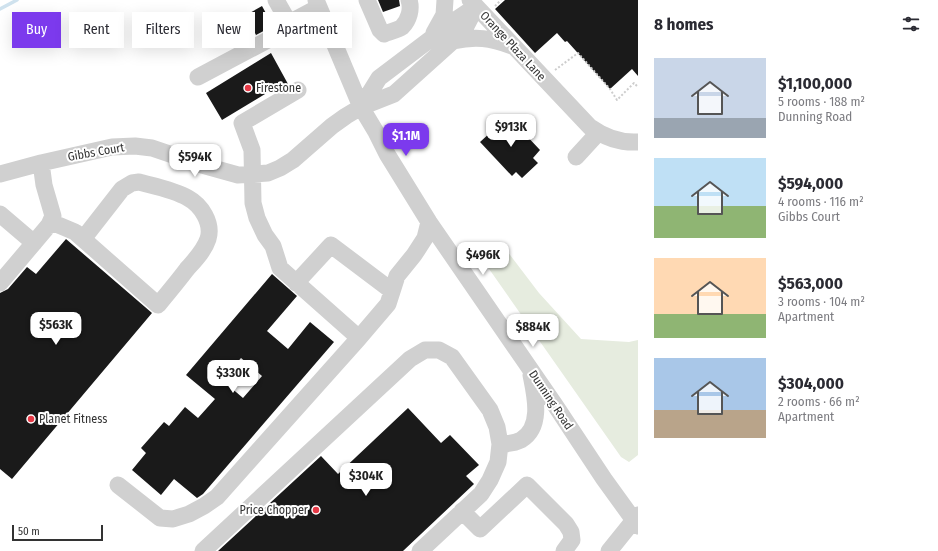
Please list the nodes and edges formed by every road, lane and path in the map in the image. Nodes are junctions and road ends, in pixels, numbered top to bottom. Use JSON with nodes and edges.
{"nodes":[{"id":1,"x":276,"y":0,"type":"edge"},
{"id":2,"x":367,"y":0,"type":"edge"},
{"id":3,"x":409,"y":0,"type":"edge"},
{"id":4,"x":445,"y":0,"type":"edge"},
{"id":5,"x":501,"y":0,"type":"edge"},
{"id":6,"x":317,"y":4,"type":"edge"},
{"id":7,"x":480,"y":4,"type":"edge"},
{"id":8,"x":283,"y":12,"type":"edge"},
{"id":9,"x":305,"y":12,"type":"edge"},
{"id":10,"x":430,"y":40,"type":"junction"},
{"id":11,"x":453,"y":41,"type":"junction"},
{"id":12,"x":263,"y":42,"type":"edge"},
{"id":13,"x":514,"y":47,"type":"junction"},
{"id":14,"x":551,"y":72,"type":"dead end"},
{"id":15,"x":198,"y":77,"type":"dead end"},
{"id":16,"x":638,"y":87,"type":"edge"},
{"id":17,"x":298,"y":90,"type":"dead end"},
{"id":18,"x":361,"y":107,"type":"junction"},
{"id":19,"x":598,"y":133,"type":"junction"},
{"id":20,"x":638,"y":142,"type":"edge"},
{"id":21,"x":576,"y":157,"type":"dead end"},
{"id":22,"x":41,"y":163,"type":"junction"},
{"id":23,"x":0,"y":174,"type":"edge"},
{"id":24,"x":253,"y":174,"type":"junction"},
{"id":25,"x":0,"y":214,"type":"edge"},
{"id":26,"x":429,"y":222,"type":"junction"},
{"id":27,"x":49,"y":225,"type":"junction"},
{"id":28,"x":83,"y":239,"type":"junction"},
{"id":29,"x":34,"y":243,"type":"junction"},
{"id":30,"x":296,"y":283,"type":"junction"},
{"id":31,"x":0,"y":284,"type":"edge"},
{"id":32,"x":392,"y":291,"type":"junction"},
{"id":33,"x":359,"y":338,"type":"junction"},
{"id":34,"x":529,"y":367,"type":"junction"},
{"id":35,"x":500,"y":444,"type":"junction"},
{"id":36,"x":118,"y":485,"type":"dead end"},
{"id":37,"x":462,"y":511,"type":"junction"},
{"id":38,"x":637,"y":520,"type":"edge"},
{"id":39,"x":203,"y":551,"type":"edge"},
{"id":40,"x":420,"y":551,"type":"edge"},
{"id":41,"x":564,"y":551,"type":"edge"},
{"id":42,"x":609,"y":551,"type":"edge"}],
"edges":[{"from":1,"to":8,"type":"street"},
{"from":2,"to":3,"type":"street"},
{"from":4,"to":10,"type":"street"},
{"from":5,"to":7,"type":"path"},
{"from":6,"to":9,"type":"street"},
{"from":6,"to":18,"type":"street","name":"Dunning Road"},
{"from":7,"to":10,"type":"street"},
{"from":7,"to":11,"type":"street","name":"Orange Plaza Lane"},
{"from":7,"to":13,"type":"street","name":"Orange Plaza Lane"},
{"from":10,"to":18,"type":"street"},
{"from":11,"to":13,"type":"street"},
{"from":11,"to":18,"type":"street","name":"Orange Plaza Lane"},
{"from":12,"to":15,"type":"street"},
{"from":13,"to":19,"type":"street","name":"Orange Plaza Lane"},
{"from":14,"to":16,"type":"path"},
{"from":17,"to":24,"type":"street"},
{"from":18,"to":24,"type":"street","name":"Gibbs Court"},
{"from":18,"to":26,"type":"street","name":"Dunning Road"},
{"from":19,"to":20,"type":"street","name":"Orange Plaza Lane"},
{"from":19,"to":21,"type":"street"},
{"from":22,"to":23,"type":"street","name":"Gibbs Court"},
{"from":22,"to":24,"type":"street","name":"Gibbs Court"},
{"from":22,"to":27,"type":"street"},
{"from":24,"to":30,"type":"street"},
{"from":25,"to":29,"type":"street"},
{"from":26,"to":32,"type":"street"},
{"from":26,"to":34,"type":"street","name":"Dunning Road"},
{"from":27,"to":28,"type":"street"},
{"from":27,"to":29,"type":"street"},
{"from":28,"to":28,"type":"street"},
{"from":29,"to":31,"type":"street"},
{"from":30,"to":32,"type":"street"},
{"from":30,"to":33,"type":"street"},
{"from":32,"to":33,"type":"street"},
{"from":33,"to":36,"type":"street"},
{"from":34,"to":35,"type":"street"},
{"from":34,"to":38,"type":"street","name":"Dunning Road"},
{"from":35,"to":37,"type":"street"},
{"from":35,"to":39,"type":"street"},
{"from":37,"to":40,"type":"street"},
{"from":37,"to":41,"type":"street"},
{"from":38,"to":42,"type":"street"}]}
